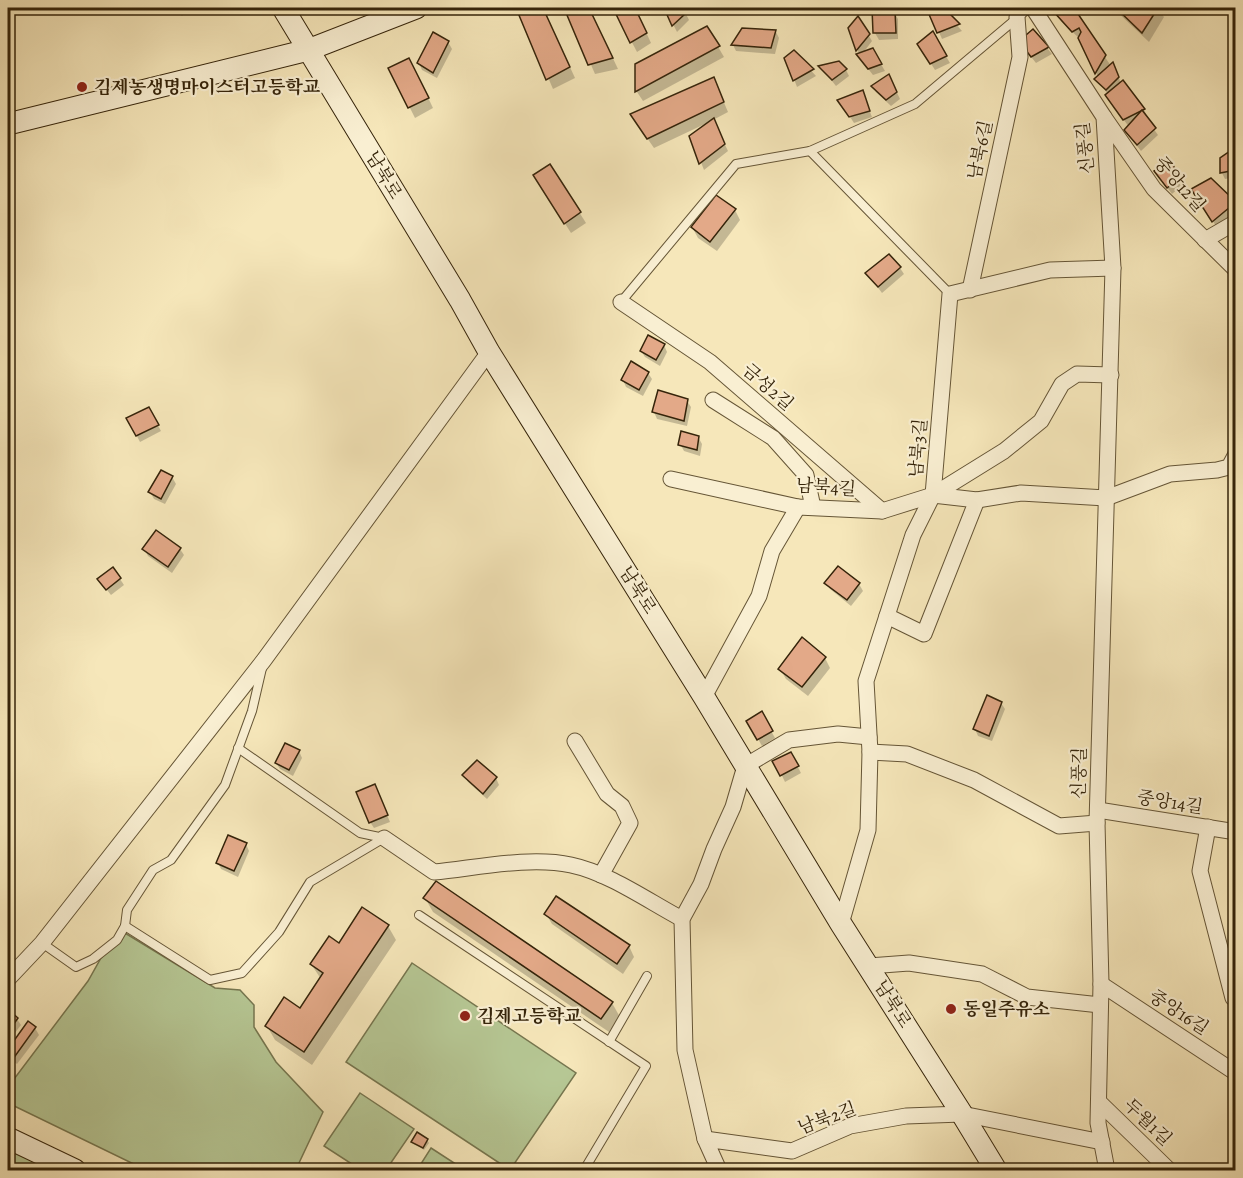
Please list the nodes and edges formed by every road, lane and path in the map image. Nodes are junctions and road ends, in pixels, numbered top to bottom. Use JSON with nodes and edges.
{"nodes":[{"id":1,"x":283,"y":8,"type":"edge"},
{"id":2,"x":416,"y":8,"type":"edge"},
{"id":3,"x":1026,"y":11,"type":"edge"},
{"id":4,"x":308,"y":50,"type":"junction"},
{"id":5,"x":1104,"y":117,"type":"junction"},
{"id":6,"x":8,"y":124,"type":"edge"},
{"id":7,"x":810,"y":151,"type":"junction"},
{"id":8,"x":1236,"y":222,"type":"edge"},
{"id":9,"x":1205,"y":240,"type":"junction"},
{"id":10,"x":1113,"y":268,"type":"junction"},
{"id":11,"x":1236,"y":270,"type":"edge"},
{"id":12,"x":970,"y":291,"type":"junction"},
{"id":13,"x":950,"y":294,"type":"junction"},
{"id":14,"x":621,"y":302,"type":"joint"},
{"id":15,"x":489,"y":352,"type":"junction"},
{"id":16,"x":1111,"y":375,"type":"junction"},
{"id":17,"x":713,"y":400,"type":"dead end"},
{"id":18,"x":1236,"y":454,"type":"edge"},
{"id":19,"x":671,"y":479,"type":"dead end"},
{"id":20,"x":933,"y":495,"type":"junction"},
{"id":21,"x":1106,"y":498,"type":"junction"},
{"id":22,"x":977,"y":500,"type":"junction"},
{"id":23,"x":805,"y":507,"type":"junction"},
{"id":24,"x":882,"y":511,"type":"junction"},
{"id":25,"x":887,"y":616,"type":"junction"},
{"id":26,"x":264,"y":660,"type":"junction"},
{"id":27,"x":704,"y":697,"type":"junction"},
{"id":28,"x":575,"y":741,"type":"dead end"},
{"id":29,"x":869,"y":745,"type":"junction"},
{"id":30,"x":238,"y":748,"type":"junction"},
{"id":31,"x":745,"y":766,"type":"junction"},
{"id":32,"x":1097,"y":817,"type":"junction"},
{"id":33,"x":1208,"y":828,"type":"junction"},
{"id":34,"x":1236,"y":832,"type":"edge"},
{"id":35,"x":384,"y":838,"type":"junction"},
{"id":36,"x":601,"y":875,"type":"junction"},
{"id":37,"x":419,"y":915,"type":"dead end"},
{"id":38,"x":682,"y":920,"type":"junction"},
{"id":39,"x":842,"y":924,"type":"junction"},
{"id":40,"x":125,"y":926,"type":"junction"},
{"id":41,"x":42,"y":944,"type":"junction"},
{"id":42,"x":869,"y":966,"type":"junction"},
{"id":43,"x":647,"y":976,"type":"dead end"},
{"id":44,"x":8,"y":979,"type":"edge"},
{"id":45,"x":1101,"y":984,"type":"junction"},
{"id":46,"x":1233,"y":998,"type":"dead end"},
{"id":47,"x":1100,"y":1005,"type":"junction"},
{"id":48,"x":609,"y":1042,"type":"junction"},
{"id":49,"x":1236,"y":1073,"type":"edge"},
{"id":50,"x":1099,"y":1102,"type":"junction"},
{"id":51,"x":962,"y":1114,"type":"junction"},
{"id":52,"x":8,"y":1138,"type":"edge"},
{"id":53,"x":705,"y":1139,"type":"junction"},
{"id":54,"x":1102,"y":1142,"type":"junction"},
{"id":55,"x":75,"y":1170,"type":"edge"},
{"id":56,"x":584,"y":1170,"type":"edge"},
{"id":57,"x":719,"y":1170,"type":"edge"},
{"id":58,"x":996,"y":1170,"type":"edge"},
{"id":59,"x":1107,"y":1170,"type":"edge"},
{"id":60,"x":1169,"y":1170,"type":"edge"}],
"edges":[{"from":1,"to":4,"type":"main road","name":"남북로"},
{"from":2,"to":4,"type":"main road"},
{"from":3,"to":5,"type":"street","name":"신풍길"},
{"from":3,"to":7,"type":"lane"},
{"from":3,"to":12,"type":"street","name":"남북6길"},
{"from":4,"to":6,"type":"main road"},
{"from":4,"to":15,"type":"main road","name":"남북로"},
{"from":5,"to":9,"type":"street","name":"중앙12길"},
{"from":5,"to":10,"type":"street","name":"신풍길"},
{"from":7,"to":13,"type":"lane"},
{"from":7,"to":14,"type":"lane"},
{"from":8,"to":9,"type":"street"},
{"from":9,"to":11,"type":"street","name":"중앙12길"},
{"from":10,"to":12,"type":"street"},
{"from":10,"to":16,"type":"street","name":"신풍길"},
{"from":12,"to":13,"type":"street"},
{"from":13,"to":20,"type":"street","name":"남북3길"},
{"from":14,"to":24,"type":"street","name":"금성2길"},
{"from":15,"to":26,"type":"street"},
{"from":15,"to":27,"type":"main road","name":"남북로"},
{"from":16,"to":20,"type":"street"},
{"from":16,"to":21,"type":"street","name":"신풍길"},
{"from":17,"to":23,"type":"street"},
{"from":18,"to":21,"type":"street"},
{"from":19,"to":23,"type":"street","name":"남북4길"},
{"from":20,"to":22,"type":"street","name":"남북4길"},
{"from":20,"to":24,"type":"street","name":"남북4길"},
{"from":20,"to":25,"type":"street","name":"남북3길"},
{"from":21,"to":22,"type":"street","name":"남북4길"},
{"from":21,"to":32,"type":"street","name":"신풍길"},
{"from":22,"to":25,"type":"street"},
{"from":23,"to":24,"type":"street","name":"남북4길"},
{"from":23,"to":27,"type":"street"},
{"from":25,"to":29,"type":"street","name":"남북3길"},
{"from":26,"to":30,"type":"lane"},
{"from":26,"to":41,"type":"street"},
{"from":27,"to":31,"type":"main road","name":"남북로"},
{"from":28,"to":36,"type":"street"},
{"from":29,"to":31,"type":"street"},
{"from":29,"to":32,"type":"street"},
{"from":29,"to":39,"type":"street","name":"남북3길"},
{"from":30,"to":35,"type":"lane"},
{"from":30,"to":40,"type":"lane"},
{"from":31,"to":38,"type":"street"},
{"from":31,"to":39,"type":"main road","name":"남북로"},
{"from":32,"to":33,"type":"street","name":"중앙14길"},
{"from":32,"to":45,"type":"street","name":"신풍길"},
{"from":33,"to":34,"type":"street","name":"중앙14길"},
{"from":33,"to":46,"type":"street"},
{"from":35,"to":36,"type":"street"},
{"from":35,"to":40,"type":"lane"},
{"from":36,"to":38,"type":"street"},
{"from":37,"to":48,"type":"lane"},
{"from":38,"to":53,"type":"street"},
{"from":39,"to":42,"type":"main road","name":"남북로"},
{"from":40,"to":41,"type":"lane"},
{"from":41,"to":44,"type":"street"},
{"from":42,"to":47,"type":"street"},
{"from":42,"to":51,"type":"main road","name":"남북로"},
{"from":43,"to":48,"type":"lane"},
{"from":45,"to":47,"type":"street","name":"신풍길"},
{"from":45,"to":49,"type":"street","name":"중앙16길"},
{"from":47,"to":50,"type":"street","name":"신풍길"},
{"from":48,"to":56,"type":"lane"},
{"from":50,"to":54,"type":"street","name":"신풍길"},
{"from":50,"to":60,"type":"street","name":"두월1길"},
{"from":51,"to":53,"type":"street","name":"남북2길"},
{"from":51,"to":54,"type":"street","name":"남북2길"},
{"from":51,"to":58,"type":"main road","name":"남북로"},
{"from":52,"to":55,"type":"main road"},
{"from":53,"to":57,"type":"street"},
{"from":54,"to":59,"type":"street","name":"신풍길"}]}
